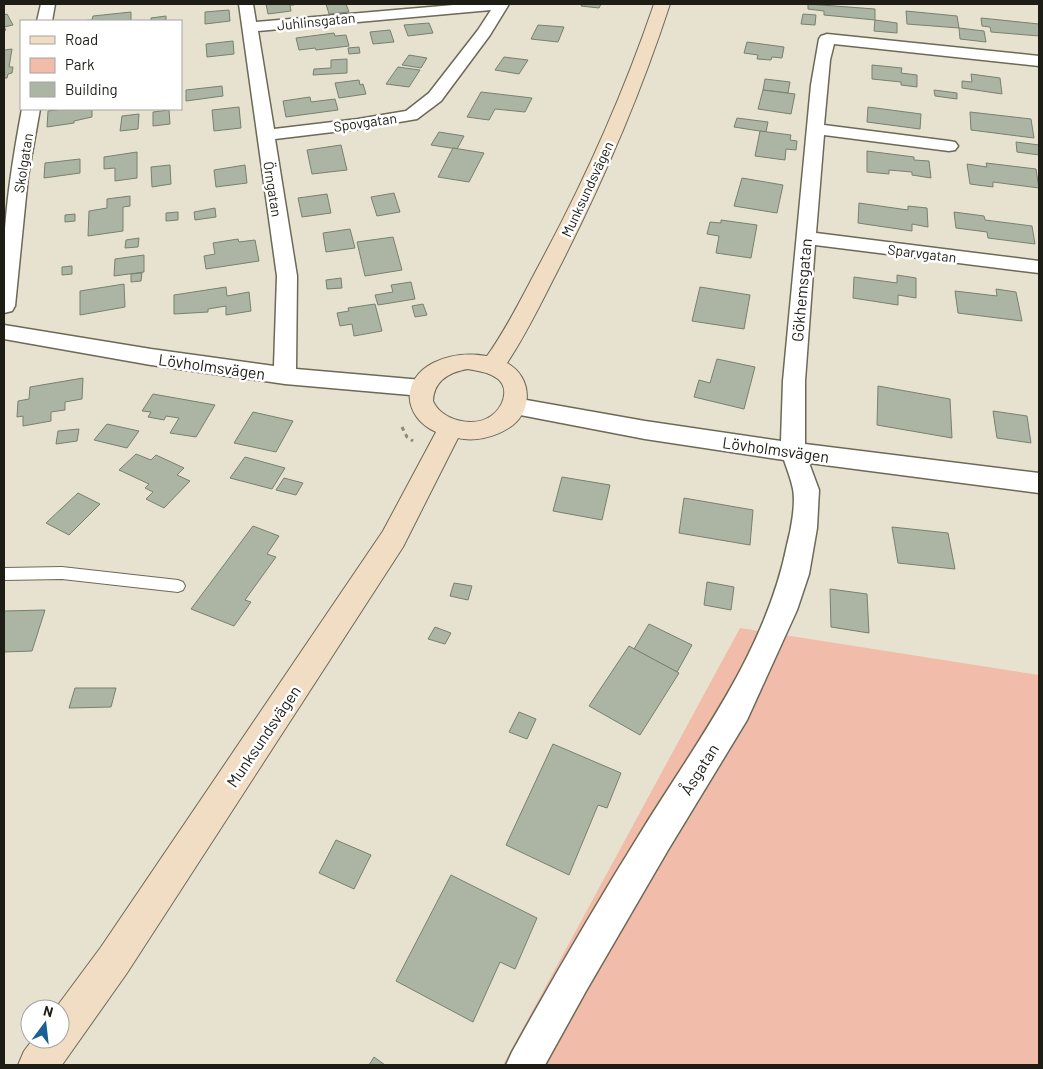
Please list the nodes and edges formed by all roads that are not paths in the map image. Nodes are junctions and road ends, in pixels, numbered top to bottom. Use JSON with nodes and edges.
{"nodes":[{"id":1,"x":48,"y":4,"type":"edge"},
{"id":2,"x":246,"y":4,"type":"edge"},
{"id":3,"x":502,"y":4,"type":"edge"},
{"id":4,"x":662,"y":4,"type":"edge"},
{"id":5,"x":45,"y":20,"type":"edge"},
{"id":6,"x":249,"y":27,"type":"junction"},
{"id":7,"x":1039,"y":61,"type":"edge"},
{"id":8,"x":31,"y":110,"type":"edge"},
{"id":9,"x":815,"y":129,"type":"junction"},
{"id":10,"x":265,"y":135,"type":"junction"},
{"id":11,"x":950,"y":146,"type":"dead end"},
{"id":12,"x":806,"y":238,"type":"junction"},
{"id":13,"x":1039,"y":267,"type":"edge"},
{"id":14,"x":4,"y":306,"type":"edge"},
{"id":15,"x":11,"y":333,"type":"edge"},
{"id":16,"x":4,"y":354,"type":"edge"},
{"id":17,"x":493,"y":365,"type":"junction"},
{"id":18,"x":285,"y":376,"type":"junction"},
{"id":19,"x":422,"y":388,"type":"junction"},
{"id":20,"x":515,"y":406,"type":"junction"},
{"id":21,"x":451,"y":428,"type":"junction"},
{"id":22,"x":793,"y":451,"type":"junction"},
{"id":23,"x":1039,"y":483,"type":"edge"},
{"id":24,"x":4,"y":574,"type":"edge"},
{"id":25,"x":178,"y":586,"type":"dead end"},
{"id":26,"x":70,"y":1021,"type":"edge"},
{"id":27,"x":50,"y":1049,"type":"edge"},
{"id":28,"x":38,"y":1065,"type":"edge"},
{"id":29,"x":525,"y":1065,"type":"edge"}],
"edges":[{"from":1,"to":5,"type":"street"},
{"from":2,"to":6,"type":"street","name":"Örngatan"},
{"from":3,"to":6,"type":"street","name":"Juhlinsgatan"},
{"from":3,"to":10,"type":"street","name":"Spovgatan"},
{"from":4,"to":17,"type":"street","name":"Munksundsvägen"},
{"from":6,"to":10,"type":"street","name":"Örngatan"},
{"from":7,"to":9,"type":"street","name":"Gökhemsgatan"},
{"from":8,"to":14,"type":"street","name":"Skolgatan"},
{"from":9,"to":11,"type":"street"},
{"from":9,"to":12,"type":"street","name":"Gökhemsgatan"},
{"from":10,"to":18,"type":"street","name":"Örngatan"},
{"from":12,"to":13,"type":"street","name":"Sparvgatan"},
{"from":12,"to":22,"type":"street","name":"Gökhemsgatan"},
{"from":15,"to":16,"type":"street"},
{"from":15,"to":18,"type":"street","name":"Lövholmsvägen"},
{"from":17,"to":19,"type":"street"},
{"from":17,"to":20,"type":"street"},
{"from":18,"to":19,"type":"street","name":"Lövholmsvägen"},
{"from":19,"to":21,"type":"street"},
{"from":20,"to":21,"type":"street"},
{"from":20,"to":22,"type":"street","name":"Lövholmsvägen"},
{"from":21,"to":26,"type":"street","name":"Munksundsvägen"},
{"from":22,"to":23,"type":"street","name":"Lövholmsvägen"},
{"from":22,"to":29,"type":"street","name":"Åsgatan"},
{"from":24,"to":25,"type":"lane"},
{"from":27,"to":28,"type":"street"}]}
